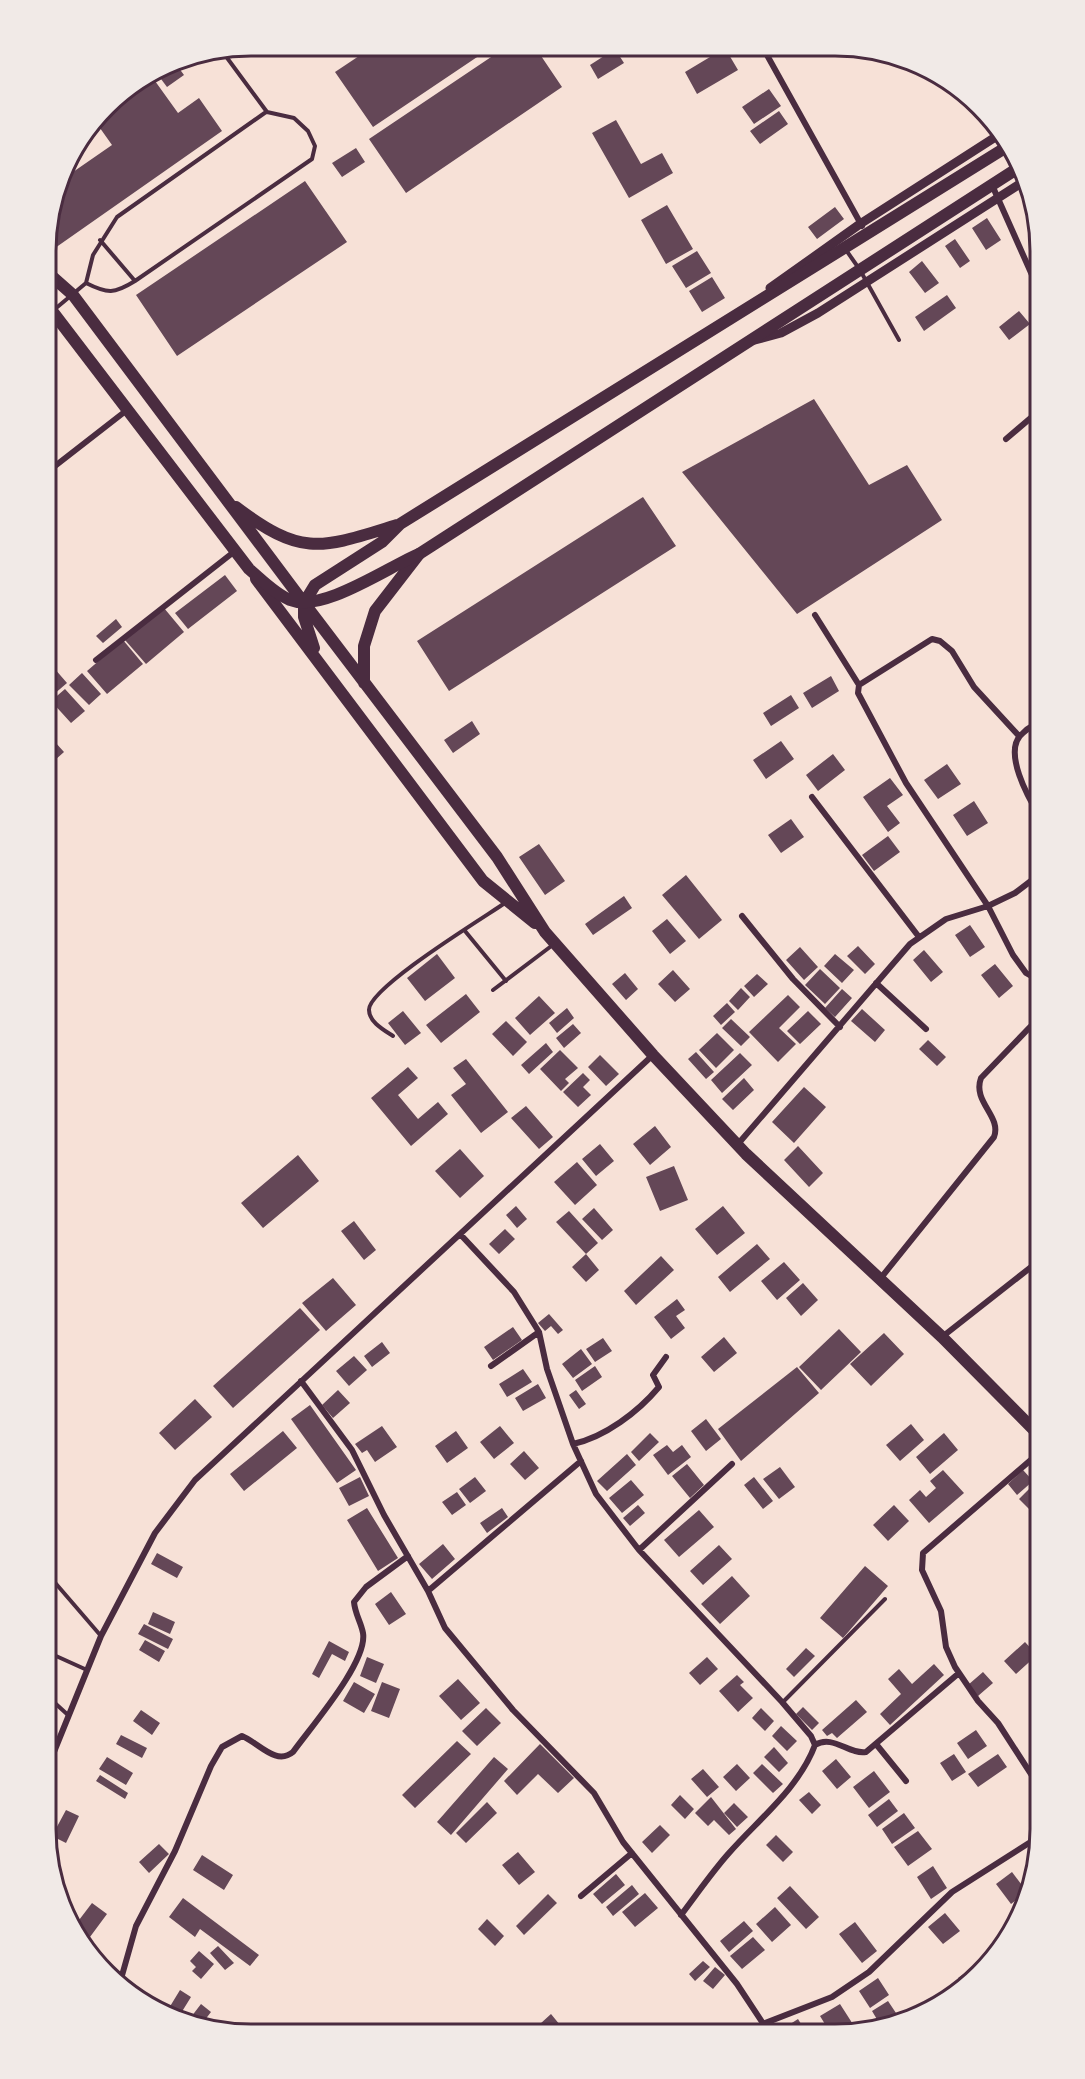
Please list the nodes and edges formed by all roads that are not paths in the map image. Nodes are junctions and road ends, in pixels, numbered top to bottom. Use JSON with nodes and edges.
{"nodes":[{"id":1,"x":767,"y":56,"type":"edge"},
{"id":2,"x":226,"y":57,"type":"edge"},
{"id":3,"x":267,"y":112,"type":"junction"},
{"id":4,"x":994,"y":138,"type":"edge"},
{"id":5,"x":1001,"y":150,"type":"edge"},
{"id":6,"x":1012,"y":172,"type":"edge"},
{"id":7,"x":992,"y":185,"type":"junction"},
{"id":8,"x":1018,"y":185,"type":"edge"},
{"id":9,"x":999,"y":197,"type":"junction"},
{"id":10,"x":864,"y":229,"type":"junction"},
{"id":11,"x":100,"y":240,"type":"junction"},
{"id":12,"x":844,"y":248,"type":"junction"},
{"id":13,"x":1030,"y":268,"type":"edge"},
{"id":14,"x":864,"y":276,"type":"junction"},
{"id":15,"x":56,"y":280,"type":"edge"},
{"id":16,"x":135,"y":281,"type":"junction"},
{"id":17,"x":86,"y":283,"type":"junction"},
{"id":18,"x":73,"y":295,"type":"junction"},
{"id":19,"x":56,"y":308,"type":"edge"},
{"id":20,"x":746,"y":309,"type":"junction"},
{"id":21,"x":56,"y":316,"type":"edge"},
{"id":22,"x":899,"y":340,"type":"dead end"},
{"id":23,"x":127,"y":410,"type":"junction"},
{"id":24,"x":1030,"y":419,"type":"edge"},
{"id":25,"x":1006,"y":439,"type":"dead end"},
{"id":26,"x":56,"y":465,"type":"edge"},
{"id":27,"x":224,"y":497,"type":"junction"},
{"id":28,"x":400,"y":524,"type":"junction"},
{"id":29,"x":235,"y":551,"type":"junction"},
{"id":30,"x":419,"y":554,"type":"junction"},
{"id":31,"x":249,"y":569,"type":"junction"},
{"id":32,"x":304,"y":603,"type":"junction"},
{"id":33,"x":814,"y":615,"type":"dead end"},
{"id":34,"x":96,"y":660,"type":"dead end"},
{"id":35,"x":322,"y":666,"type":"junction"},
{"id":36,"x":364,"y":683,"type":"junction"},
{"id":37,"x":859,"y":685,"type":"junction"},
{"id":38,"x":1030,"y":729,"type":"edge"},
{"id":39,"x":1019,"y":736,"type":"junction"},
{"id":40,"x":1030,"y":796,"type":"edge"},
{"id":41,"x":812,"y":797,"type":"dead end"},
{"id":42,"x":1030,"y":882,"type":"edge"},
{"id":43,"x":508,"y":901,"type":"junction"},
{"id":44,"x":988,"y":906,"type":"junction"},
{"id":45,"x":742,"y":916,"type":"dead end"},
{"id":46,"x":465,"y":931,"type":"junction"},
{"id":47,"x":545,"y":932,"type":"junction"},
{"id":48,"x":919,"y":937,"type":"junction"},
{"id":49,"x":555,"y":944,"type":"junction"},
{"id":50,"x":1030,"y":973,"type":"edge"},
{"id":51,"x":506,"y":981,"type":"junction"},
{"id":52,"x":876,"y":983,"type":"junction"},
{"id":53,"x":493,"y":990,"type":"dead end"},
{"id":54,"x":840,"y":1027,"type":"junction"},
{"id":55,"x":1030,"y":1027,"type":"dead end"},
{"id":56,"x":926,"y":1029,"type":"dead end"},
{"id":57,"x":393,"y":1036,"type":"dead end"},
{"id":58,"x":653,"y":1055,"type":"junction"},
{"id":59,"x":738,"y":1145,"type":"junction"},
{"id":60,"x":460,"y":1234,"type":"junction"},
{"id":61,"x":1029,"y":1268,"type":"edge"},
{"id":62,"x":879,"y":1279,"type":"junction"},
{"id":63,"x":539,"y":1332,"type":"junction"},
{"id":64,"x":942,"y":1337,"type":"junction"},
{"id":65,"x":666,"y":1357,"type":"dead end"},
{"id":66,"x":491,"y":1366,"type":"dead end"},
{"id":67,"x":301,"y":1381,"type":"junction"},
{"id":68,"x":1029,"y":1425,"type":"edge"},
{"id":69,"x":573,"y":1444,"type":"junction"},
{"id":70,"x":581,"y":1461,"type":"junction"},
{"id":71,"x":1029,"y":1461,"type":"edge"},
{"id":72,"x":732,"y":1464,"type":"dead end"},
{"id":73,"x":639,"y":1550,"type":"junction"},
{"id":74,"x":408,"y":1556,"type":"junction"},
{"id":75,"x":56,"y":1584,"type":"edge"},
{"id":76,"x":429,"y":1591,"type":"junction"},
{"id":77,"x":885,"y":1599,"type":"dead end"},
{"id":78,"x":102,"y":1636,"type":"junction"},
{"id":79,"x":56,"y":1656,"type":"edge"},
{"id":80,"x":87,"y":1671,"type":"junction"},
{"id":81,"x":959,"y":1673,"type":"junction"},
{"id":82,"x":782,"y":1702,"type":"junction"},
{"id":83,"x":56,"y":1704,"type":"edge"},
{"id":84,"x":69,"y":1716,"type":"junction"},
{"id":85,"x":814,"y":1744,"type":"junction"},
{"id":86,"x":876,"y":1744,"type":"junction"},
{"id":87,"x":56,"y":1747,"type":"edge"},
{"id":88,"x":1029,"y":1771,"type":"edge"},
{"id":89,"x":906,"y":1781,"type":"dead end"},
{"id":90,"x":1029,"y":1843,"type":"edge"},
{"id":91,"x":632,"y":1853,"type":"junction"},
{"id":92,"x":581,"y":1896,"type":"dead end"},
{"id":93,"x":681,"y":1915,"type":"junction"},
{"id":94,"x":122,"y":1975,"type":"edge"},
{"id":95,"x":764,"y":2022,"type":"junction"},
{"id":96,"x":760,"y":2024,"type":"edge"}],
"edges":[{"from":1,"to":10,"type":"street"},
{"from":2,"to":3,"type":"lane"},
{"from":3,"to":11,"type":"lane"},
{"from":3,"to":16,"type":"lane"},
{"from":4,"to":10,"type":"street"},
{"from":5,"to":10,"type":"main road"},
{"from":6,"to":7,"type":"main road"},
{"from":7,"to":9,"type":"street"},
{"from":7,"to":14,"type":"main road"},
{"from":8,"to":9,"type":"street"},
{"from":9,"to":13,"type":"street"},
{"from":9,"to":14,"type":"street"},
{"from":10,"to":12,"type":"main road"},
{"from":10,"to":20,"type":"street"},
{"from":11,"to":16,"type":"lane"},
{"from":11,"to":17,"type":"lane"},
{"from":12,"to":14,"type":"lane"},
{"from":12,"to":20,"type":"main road"},
{"from":14,"to":22,"type":"lane"},
{"from":14,"to":30,"type":"main road"},
{"from":15,"to":18,"type":"main road"},
{"from":16,"to":17,"type":"lane"},
{"from":17,"to":18,"type":"lane"},
{"from":18,"to":19,"type":"lane"},
{"from":18,"to":27,"type":"main road"},
{"from":20,"to":28,"type":"main road"},
{"from":21,"to":23,"type":"main road"},
{"from":23,"to":26,"type":"street"},
{"from":23,"to":29,"type":"main road"},
{"from":24,"to":25,"type":"street"},
{"from":27,"to":28,"type":"main road"},
{"from":27,"to":32,"type":"main road"},
{"from":28,"to":32,"type":"main road"},
{"from":29,"to":31,"type":"main road"},
{"from":29,"to":34,"type":"street"},
{"from":30,"to":32,"type":"main road"},
{"from":30,"to":36,"type":"main road"},
{"from":31,"to":32,"type":"main road"},
{"from":31,"to":35,"type":"main road"},
{"from":32,"to":35,"type":"main road"},
{"from":32,"to":36,"type":"main road"},
{"from":33,"to":37,"type":"street"},
{"from":35,"to":43,"type":"main road"},
{"from":36,"to":47,"type":"main road"},
{"from":37,"to":39,"type":"street"},
{"from":37,"to":44,"type":"street"},
{"from":38,"to":39,"type":"street"},
{"from":39,"to":40,"type":"street"},
{"from":41,"to":48,"type":"street"},
{"from":42,"to":44,"type":"street"},
{"from":43,"to":46,"type":"lane"},
{"from":43,"to":47,"type":"main road"},
{"from":44,"to":48,"type":"street"},
{"from":44,"to":50,"type":"street"},
{"from":45,"to":54,"type":"street"},
{"from":46,"to":51,"type":"lane"},
{"from":46,"to":57,"type":"lane"},
{"from":47,"to":49,"type":"main road"},
{"from":48,"to":52,"type":"street"},
{"from":49,"to":51,"type":"lane"},
{"from":49,"to":58,"type":"main road"},
{"from":51,"to":53,"type":"lane"},
{"from":52,"to":54,"type":"street"},
{"from":52,"to":56,"type":"street"},
{"from":54,"to":59,"type":"street"},
{"from":55,"to":62,"type":"street"},
{"from":58,"to":59,"type":"main road"},
{"from":58,"to":60,"type":"street"},
{"from":59,"to":62,"type":"main road"},
{"from":60,"to":63,"type":"street"},
{"from":60,"to":67,"type":"street"},
{"from":61,"to":64,"type":"street"},
{"from":62,"to":64,"type":"main road"},
{"from":63,"to":66,"type":"street"},
{"from":63,"to":69,"type":"street"},
{"from":64,"to":68,"type":"main road"},
{"from":65,"to":69,"type":"street"},
{"from":67,"to":74,"type":"street"},
{"from":67,"to":78,"type":"street"},
{"from":69,"to":70,"type":"street"},
{"from":70,"to":73,"type":"street"},
{"from":70,"to":76,"type":"street"},
{"from":71,"to":81,"type":"street"},
{"from":72,"to":73,"type":"street"},
{"from":73,"to":82,"type":"street"},
{"from":74,"to":76,"type":"street"},
{"from":74,"to":94,"type":"street"},
{"from":75,"to":78,"type":"lane"},
{"from":76,"to":91,"type":"street"},
{"from":77,"to":82,"type":"lane"},
{"from":78,"to":80,"type":"street"},
{"from":79,"to":80,"type":"lane"},
{"from":80,"to":84,"type":"street"},
{"from":81,"to":86,"type":"street"},
{"from":81,"to":88,"type":"street"},
{"from":82,"to":85,"type":"street"},
{"from":83,"to":84,"type":"lane"},
{"from":84,"to":87,"type":"street"},
{"from":85,"to":86,"type":"street"},
{"from":85,"to":93,"type":"street"},
{"from":86,"to":89,"type":"street"},
{"from":90,"to":95,"type":"street"},
{"from":91,"to":92,"type":"street"},
{"from":91,"to":93,"type":"street"},
{"from":93,"to":95,"type":"street"},
{"from":95,"to":96,"type":"street"}]}
